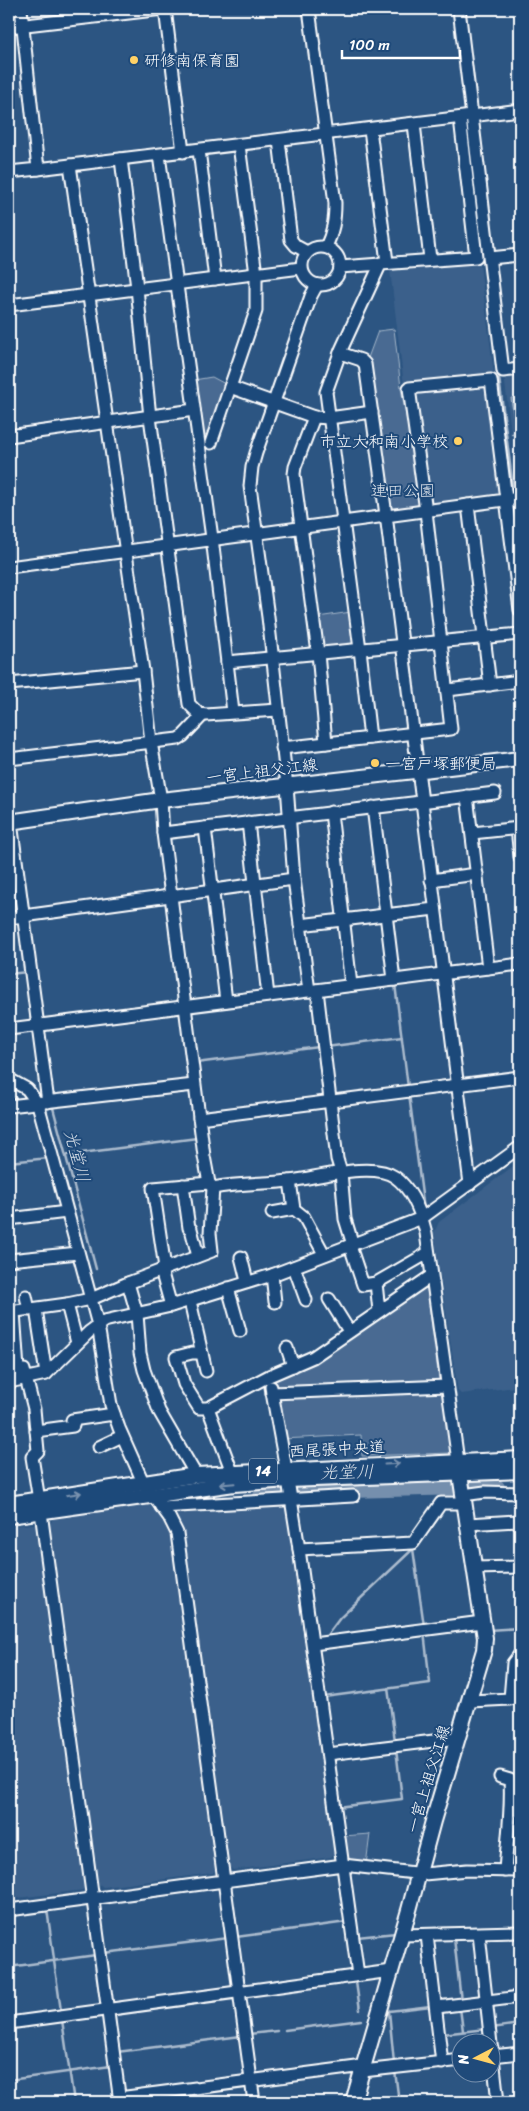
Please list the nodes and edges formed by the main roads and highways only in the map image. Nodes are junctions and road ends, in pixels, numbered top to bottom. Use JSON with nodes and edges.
{"nodes":[{"id":1,"x":520,"y":759,"type":"edge"},
{"id":2,"x":10,"y":822,"type":"edge"},
{"id":3,"x":520,"y":1459,"type":"edge"},
{"id":4,"x":520,"y":1471,"type":"edge"},
{"id":5,"x":461,"y":1485,"type":"junction"},
{"id":6,"x":289,"y":1487,"type":"junction"},
{"id":7,"x":9,"y":1504,"type":"edge"},
{"id":8,"x":40,"y":1506,"type":"junction"},
{"id":9,"x":9,"y":1516,"type":"edge"},
{"id":10,"x":353,"y":2102,"type":"edge"}],
"edges":[{"from":1,"to":2,"type":"main road","name":"一宮上祖父江線"},
{"from":3,"to":5,"type":"main road","name":"西尾張中央道","number":"14"},
{"from":4,"to":5,"type":"main road","name":"西尾張中央道","number":"14"},
{"from":5,"to":6,"type":"main road","name":"西尾張中央道","number":"14"},
{"from":5,"to":10,"type":"main road","name":"一宮上祖父江線"},
{"from":6,"to":8,"type":"main road","name":"西尾張中央道","number":"14","one_way":true},
{"from":8,"to":6,"type":"main road","name":"西尾張中央道","number":"14","one_way":true},
{"from":7,"to":8,"type":"main road","name":"西尾張中央道","number":"14"},
{"from":8,"to":9,"type":"main road","name":"西尾張中央道","number":"14"}]}
